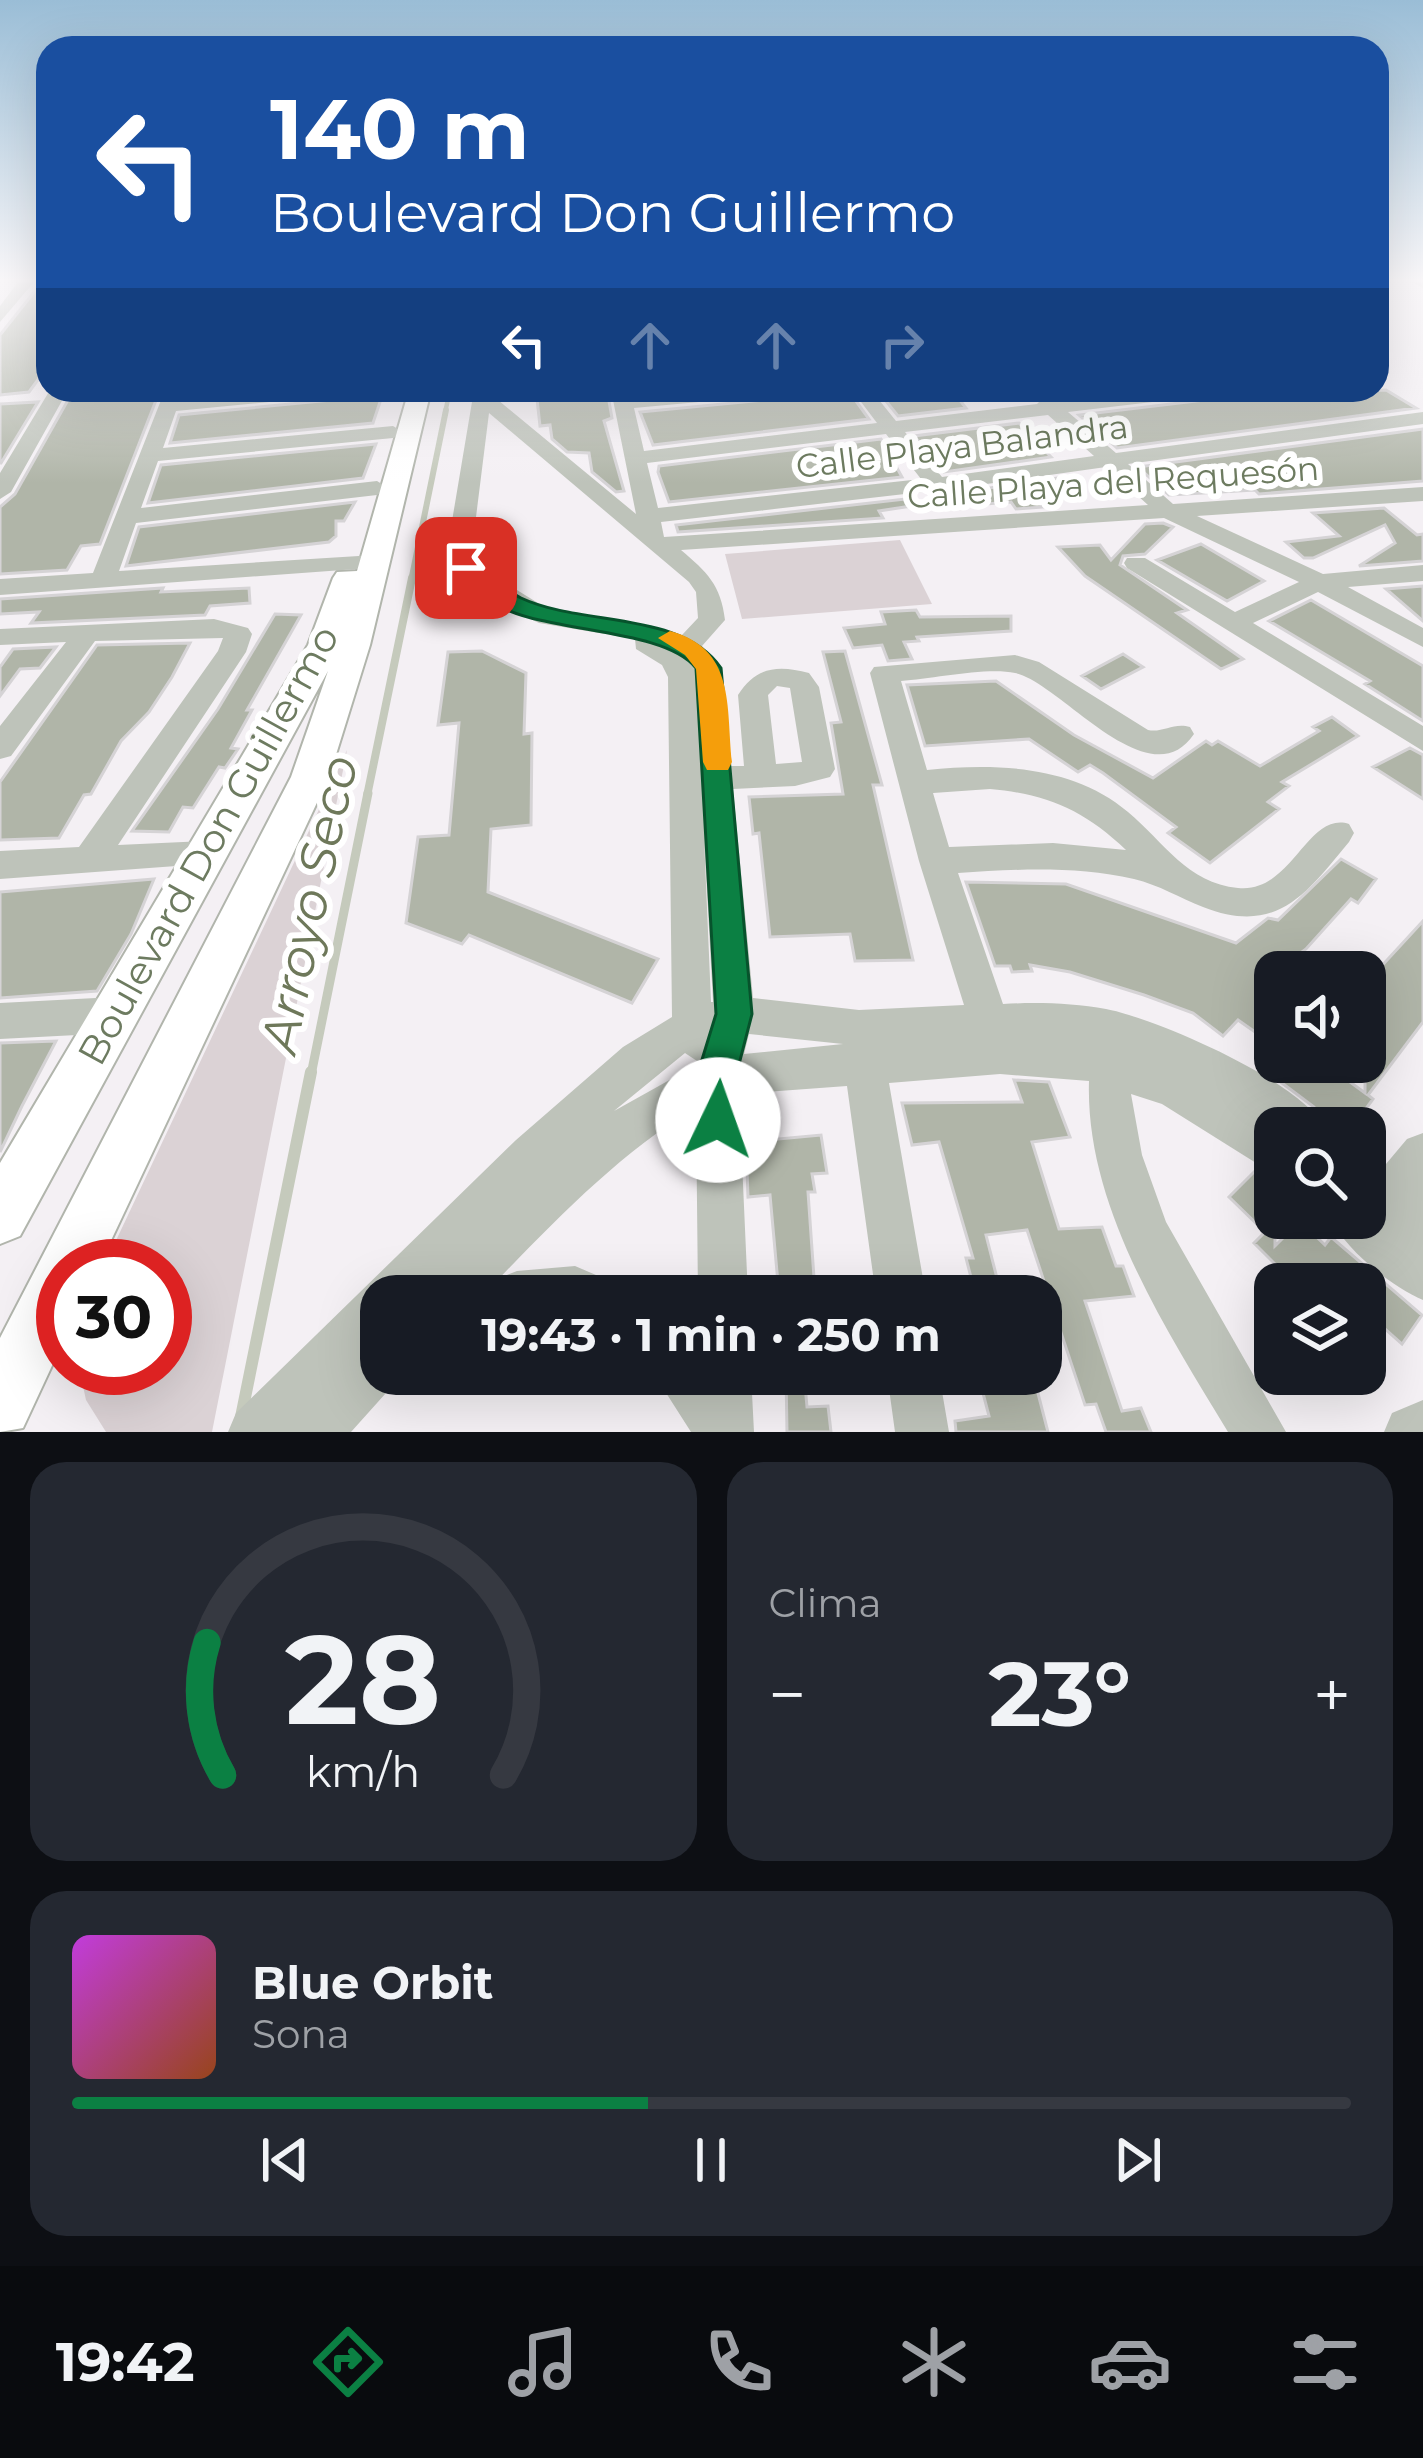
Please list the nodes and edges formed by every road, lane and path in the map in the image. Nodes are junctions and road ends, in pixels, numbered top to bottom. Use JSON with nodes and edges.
{"nodes":[{"id":1,"x":51,"y":402,"type":"edge"},
{"id":2,"x":169,"y":402,"type":"edge"},
{"id":3,"x":400,"y":402,"type":"edge"},
{"id":4,"x":417,"y":402,"type":"edge"},
{"id":5,"x":481,"y":402,"type":"edge"},
{"id":6,"x":491,"y":402,"type":"edge"},
{"id":7,"x":623,"y":402,"type":"edge"},
{"id":8,"x":871,"y":402,"type":"edge"},
{"id":9,"x":1045,"y":402,"type":"edge"},
{"id":10,"x":1102,"y":402,"type":"edge"},
{"id":11,"x":1052,"y":408,"type":"junction"},
{"id":12,"x":1423,"y":418,"type":"edge"},
{"id":13,"x":1394,"y":422,"type":"junction"},
{"id":14,"x":892,"y":428,"type":"junction"},
{"id":15,"x":393,"y":432,"type":"junction"},
{"id":16,"x":1423,"y":440,"type":"edge"},
{"id":17,"x":149,"y":456,"type":"junction"},
{"id":18,"x":637,"y":458,"type":"junction"},
{"id":19,"x":1109,"y":461,"type":"junction"},
{"id":20,"x":937,"y":484,"type":"junction"},
{"id":21,"x":377,"y":488,"type":"junction"},
{"id":22,"x":0,"y":492,"type":"edge"},
{"id":23,"x":1423,"y":494,"type":"edge"},
{"id":24,"x":1168,"y":511,"type":"junction"},
{"id":25,"x":127,"y":517,"type":"junction"},
{"id":26,"x":970,"y":526,"type":"junction"},
{"id":27,"x":656,"y":532,"type":"junction"},
{"id":28,"x":364,"y":563,"type":"junction"},
{"id":29,"x":1136,"y":563,"type":"dead end"},
{"id":30,"x":1423,"y":572,"type":"edge"},
{"id":31,"x":103,"y":580,"type":"junction"},
{"id":32,"x":1319,"y":582,"type":"junction"},
{"id":33,"x":0,"y":586,"type":"edge"},
{"id":34,"x":1234,"y":623,"type":"junction"},
{"id":35,"x":87,"y":633,"type":"junction"},
{"id":36,"x":0,"y":637,"type":"edge"},
{"id":37,"x":1423,"y":639,"type":"edge"},
{"id":38,"x":339,"y":645,"type":"junction"},
{"id":39,"x":682,"y":654,"type":"junction"},
{"id":40,"x":1179,"y":734,"type":"dead end"},
{"id":41,"x":1423,"y":740,"type":"edge"},
{"id":42,"x":0,"y":748,"type":"edge"},
{"id":43,"x":761,"y":776,"type":"dead end"},
{"id":44,"x":718,"y":778,"type":"junction"},
{"id":45,"x":916,"y":783,"type":"junction"},
{"id":46,"x":1337,"y":833,"type":"dead end"},
{"id":47,"x":205,"y":854,"type":"junction"},
{"id":48,"x":88,"y":860,"type":"junction"},
{"id":49,"x":936,"y":861,"type":"junction"},
{"id":50,"x":0,"y":865,"type":"edge"},
{"id":51,"x":1163,"y":873,"type":"junction"},
{"id":52,"x":115,"y":1015,"type":"junction"},
{"id":53,"x":713,"y":1020,"type":"junction"},
{"id":54,"x":0,"y":1021,"type":"edge"},
{"id":55,"x":989,"y":1022,"type":"junction"},
{"id":56,"x":1110,"y":1046,"type":"junction"},
{"id":57,"x":862,"y":1047,"type":"junction"},
{"id":58,"x":717,"y":1076,"type":"junction"},
{"id":59,"x":1272,"y":1107,"type":"edge"},
{"id":60,"x":1254,"y":1138,"type":"edge"},
{"id":61,"x":1423,"y":1154,"type":"edge"},
{"id":62,"x":1386,"y":1199,"type":"edge"},
{"id":63,"x":1386,"y":1208,"type":"edge"},
{"id":64,"x":0,"y":1216,"type":"edge"},
{"id":65,"x":81,"y":1239,"type":"edge"},
{"id":66,"x":413,"y":1275,"type":"edge"},
{"id":67,"x":470,"y":1275,"type":"edge"},
{"id":68,"x":722,"y":1275,"type":"edge"},
{"id":69,"x":898,"y":1275,"type":"edge"},
{"id":70,"x":1423,"y":1275,"type":"edge"},
{"id":71,"x":360,"y":1327,"type":"edge"},
{"id":72,"x":36,"y":1343,"type":"edge"},
{"id":73,"x":360,"y":1385,"type":"edge"},
{"id":74,"x":696,"y":1395,"type":"edge"},
{"id":75,"x":725,"y":1395,"type":"edge"},
{"id":76,"x":916,"y":1395,"type":"edge"},
{"id":77,"x":8,"y":1412,"type":"edge"},
{"id":78,"x":1423,"y":1427,"type":"edge"},
{"id":79,"x":255,"y":1432,"type":"edge"},
{"id":80,"x":314,"y":1432,"type":"edge"},
{"id":81,"x":725,"y":1432,"type":"edge"},
{"id":82,"x":922,"y":1432,"type":"edge"},
{"id":83,"x":1259,"y":1432,"type":"edge"},
{"id":84,"x":1411,"y":1432,"type":"edge"}],
"edges":[{"from":1,"to":22,"type":"street"},
{"from":2,"to":17,"type":"street"},
{"from":3,"to":15,"type":"main road","name":"Boulevard Don Guillermo"},
{"from":4,"to":28,"type":"main road","name":"Boulevard Don Guillermo"},
{"from":5,"to":39,"type":"street"},
{"from":6,"to":27,"type":"street"},
{"from":7,"to":18,"type":"street"},
{"from":8,"to":14,"type":"street"},
{"from":9,"to":11,"type":"street"},
{"from":10,"to":11,"type":"street"},
{"from":11,"to":14,"type":"street"},
{"from":11,"to":19,"type":"street"},
{"from":12,"to":13,"type":"street","name":"Calle Playa Balandra"},
{"from":13,"to":16,"type":"street"},
{"from":13,"to":19,"type":"street","name":"Calle Playa Balandra"},
{"from":14,"to":18,"type":"street"},
{"from":14,"to":20,"type":"street"},
{"from":15,"to":17,"type":"street"},
{"from":15,"to":21,"type":"main road","name":"Boulevard Don Guillermo"},
{"from":17,"to":25,"type":"street"},
{"from":18,"to":27,"type":"street"},
{"from":19,"to":20,"type":"street","name":"Calle Playa Balandra"},
{"from":19,"to":24,"type":"street"},
{"from":20,"to":26,"type":"street"},
{"from":20,"to":27,"type":"street","name":"Calle Playa Balandra"},
{"from":21,"to":25,"type":"street"},
{"from":21,"to":28,"type":"main road","name":"Boulevard Don Guillermo"},
{"from":23,"to":24,"type":"street","name":"Calle Playa del Requesón"},
{"from":24,"to":26,"type":"street","name":"Calle Playa del Requesón"},
{"from":24,"to":32,"type":"street"},
{"from":25,"to":31,"type":"street"},
{"from":26,"to":27,"type":"street","name":"Calle Playa del Requesón"},
{"from":27,"to":39,"type":"street"},
{"from":28,"to":31,"type":"street"},
{"from":28,"to":38,"type":"main road","name":"Boulevard Don Guillermo"},
{"from":29,"to":34,"type":"street"},
{"from":30,"to":32,"type":"street"},
{"from":31,"to":33,"type":"street"},
{"from":32,"to":34,"type":"street"},
{"from":32,"to":37,"type":"street"},
{"from":34,"to":41,"type":"street"},
{"from":35,"to":36,"type":"street"},
{"from":35,"to":42,"type":"street"},
{"from":35,"to":48,"type":"street"},
{"from":38,"to":47,"type":"main road","name":"Boulevard Don Guillermo"},
{"from":38,"to":65,"type":"main road","name":"Boulevard Don Guillermo"},
{"from":39,"to":44,"type":"street"},
{"from":39,"to":53,"type":"street"},
{"from":40,"to":45,"type":"street"},
{"from":43,"to":44,"type":"street"},
{"from":44,"to":53,"type":"street"},
{"from":45,"to":49,"type":"street"},
{"from":45,"to":51,"type":"street"},
{"from":46,"to":51,"type":"street"},
{"from":47,"to":48,"type":"street"},
{"from":47,"to":52,"type":"main road","name":"Boulevard Don Guillermo"},
{"from":48,"to":50,"type":"street"},
{"from":49,"to":51,"type":"street"},
{"from":49,"to":55,"type":"street"},
{"from":52,"to":54,"type":"street"},
{"from":52,"to":64,"type":"main road","name":"Boulevard Don Guillermo"},
{"from":53,"to":57,"type":"street"},
{"from":53,"to":58,"type":"street"},
{"from":53,"to":66,"type":"street"},
{"from":55,"to":56,"type":"street"},
{"from":55,"to":57,"type":"street"},
{"from":56,"to":57,"type":"street"},
{"from":56,"to":59,"type":"street"},
{"from":56,"to":60,"type":"street"},
{"from":56,"to":83,"type":"street"},
{"from":57,"to":58,"type":"street"},
{"from":57,"to":69,"type":"street"},
{"from":58,"to":67,"type":"street"},
{"from":58,"to":68,"type":"street"},
{"from":61,"to":62,"type":"street"},
{"from":63,"to":70,"type":"street"},
{"from":71,"to":79,"type":"street"},
{"from":72,"to":77,"type":"main road"},
{"from":73,"to":80,"type":"street"},
{"from":74,"to":81,"type":"street"},
{"from":75,"to":81,"type":"street"},
{"from":76,"to":82,"type":"street"},
{"from":78,"to":84,"type":"street"}]}
